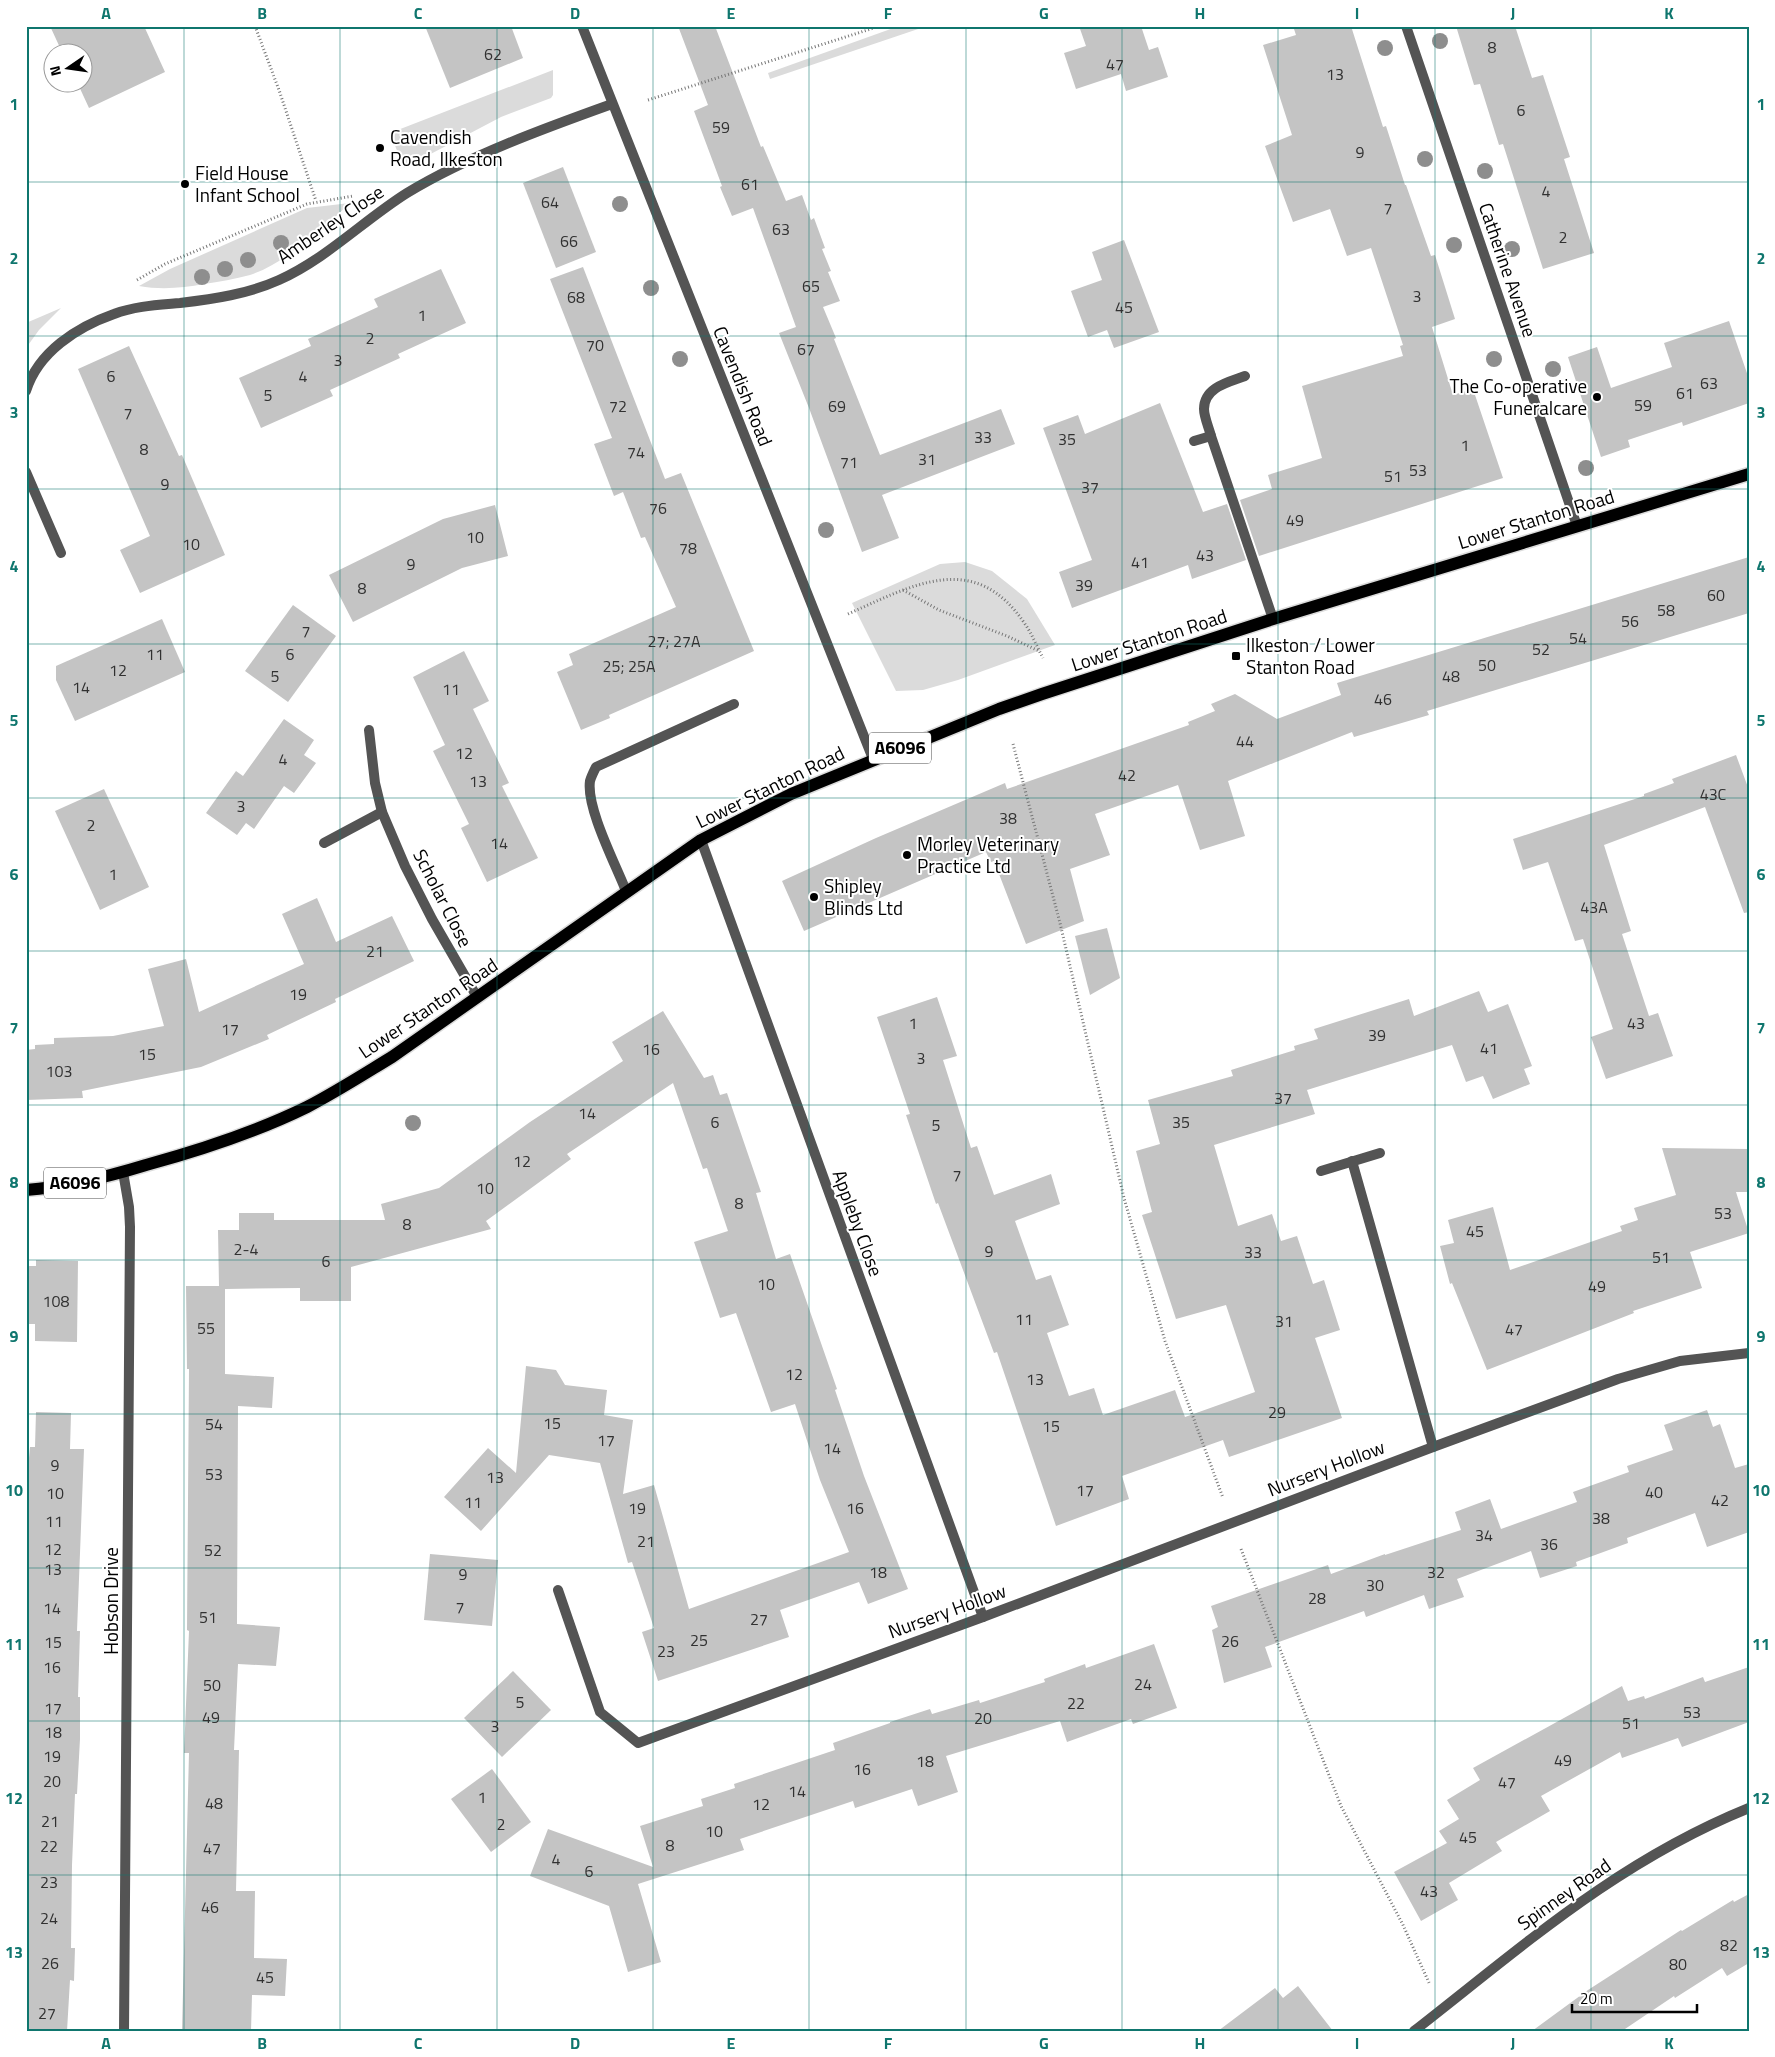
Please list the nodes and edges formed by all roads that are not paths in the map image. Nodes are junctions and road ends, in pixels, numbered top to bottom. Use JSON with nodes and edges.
{"nodes":[{"id":1,"x":582,"y":26,"type":"edge"},
{"id":2,"x":1406,"y":26,"type":"edge"},
{"id":3,"x":612,"y":104,"type":"junction"},
{"id":4,"x":1245,"y":376,"type":"dead end"},
{"id":5,"x":26,"y":391,"type":"edge"},
{"id":6,"x":1211,"y":436,"type":"junction"},
{"id":7,"x":1194,"y":442,"type":"dead end"},
{"id":8,"x":26,"y":472,"type":"edge"},
{"id":9,"x":1749,"y":474,"type":"edge"},
{"id":10,"x":1577,"y":526,"type":"junction"},
{"id":11,"x":62,"y":553,"type":"dead end"},
{"id":12,"x":1273,"y":619,"type":"junction"},
{"id":13,"x":734,"y":704,"type":"dead end"},
{"id":14,"x":369,"y":730,"type":"dead end"},
{"id":15,"x":873,"y":759,"type":"junction"},
{"id":16,"x":382,"y":812,"type":"junction"},
{"id":17,"x":701,"y":840,"type":"junction"},
{"id":18,"x":324,"y":843,"type":"dead end"},
{"id":19,"x":626,"y":891,"type":"junction"},
{"id":20,"x":478,"y":998,"type":"junction"},
{"id":21,"x":1380,"y":1153,"type":"dead end"},
{"id":22,"x":1352,"y":1161,"type":"junction"},
{"id":23,"x":1320,"y":1171,"type":"dead end"},
{"id":24,"x":123,"y":1172,"type":"junction"},
{"id":25,"x":26,"y":1190,"type":"edge"},
{"id":26,"x":1749,"y":1353,"type":"edge"},
{"id":27,"x":1433,"y":1447,"type":"junction"},
{"id":28,"x":558,"y":1590,"type":"dead end"},
{"id":29,"x":983,"y":1617,"type":"junction"},
{"id":30,"x":1749,"y":1808,"type":"edge"},
{"id":31,"x":124,"y":2031,"type":"edge"},
{"id":32,"x":1414,"y":2031,"type":"edge"}],
"edges":[{"from":1,"to":3,"type":"street","name":"Cavendish Road"},
{"from":2,"to":10,"type":"street","name":"Catherine Avenue"},
{"from":3,"to":5,"type":"street","name":"Amberley Close"},
{"from":3,"to":15,"type":"street","name":"Cavendish Road"},
{"from":4,"to":6,"type":"street"},
{"from":6,"to":7,"type":"street"},
{"from":6,"to":12,"type":"street"},
{"from":8,"to":11,"type":"street"},
{"from":9,"to":10,"type":"main road","name":"Lower Stanton Road","number":"A6096"},
{"from":10,"to":12,"type":"main road","name":"Lower Stanton Road","number":"A6096"},
{"from":12,"to":15,"type":"main road","name":"Lower Stanton Road","number":"A6096"},
{"from":13,"to":19,"type":"street"},
{"from":14,"to":16,"type":"street","name":"Scholar Close"},
{"from":15,"to":17,"type":"main road","name":"Lower Stanton Road","number":"A6096"},
{"from":16,"to":18,"type":"street"},
{"from":16,"to":20,"type":"street","name":"Scholar Close"},
{"from":17,"to":19,"type":"main road","name":"Lower Stanton Road","number":"A6096"},
{"from":17,"to":29,"type":"street","name":"Appleby Close"},
{"from":19,"to":20,"type":"main road","name":"Lower Stanton Road","number":"A6096"},
{"from":20,"to":24,"type":"main road","name":"Lower Stanton Road","number":"A6096"},
{"from":21,"to":22,"type":"street"},
{"from":22,"to":23,"type":"street"},
{"from":22,"to":27,"type":"street"},
{"from":24,"to":25,"type":"main road","number":"A6096"},
{"from":24,"to":31,"type":"street","name":"Hobson Drive"},
{"from":26,"to":27,"type":"street","name":"Nursery Hollow"},
{"from":27,"to":29,"type":"street","name":"Nursery Hollow"},
{"from":28,"to":29,"type":"street","name":"Nursery Hollow"},
{"from":30,"to":32,"type":"street","name":"Spinney Road"}]}
